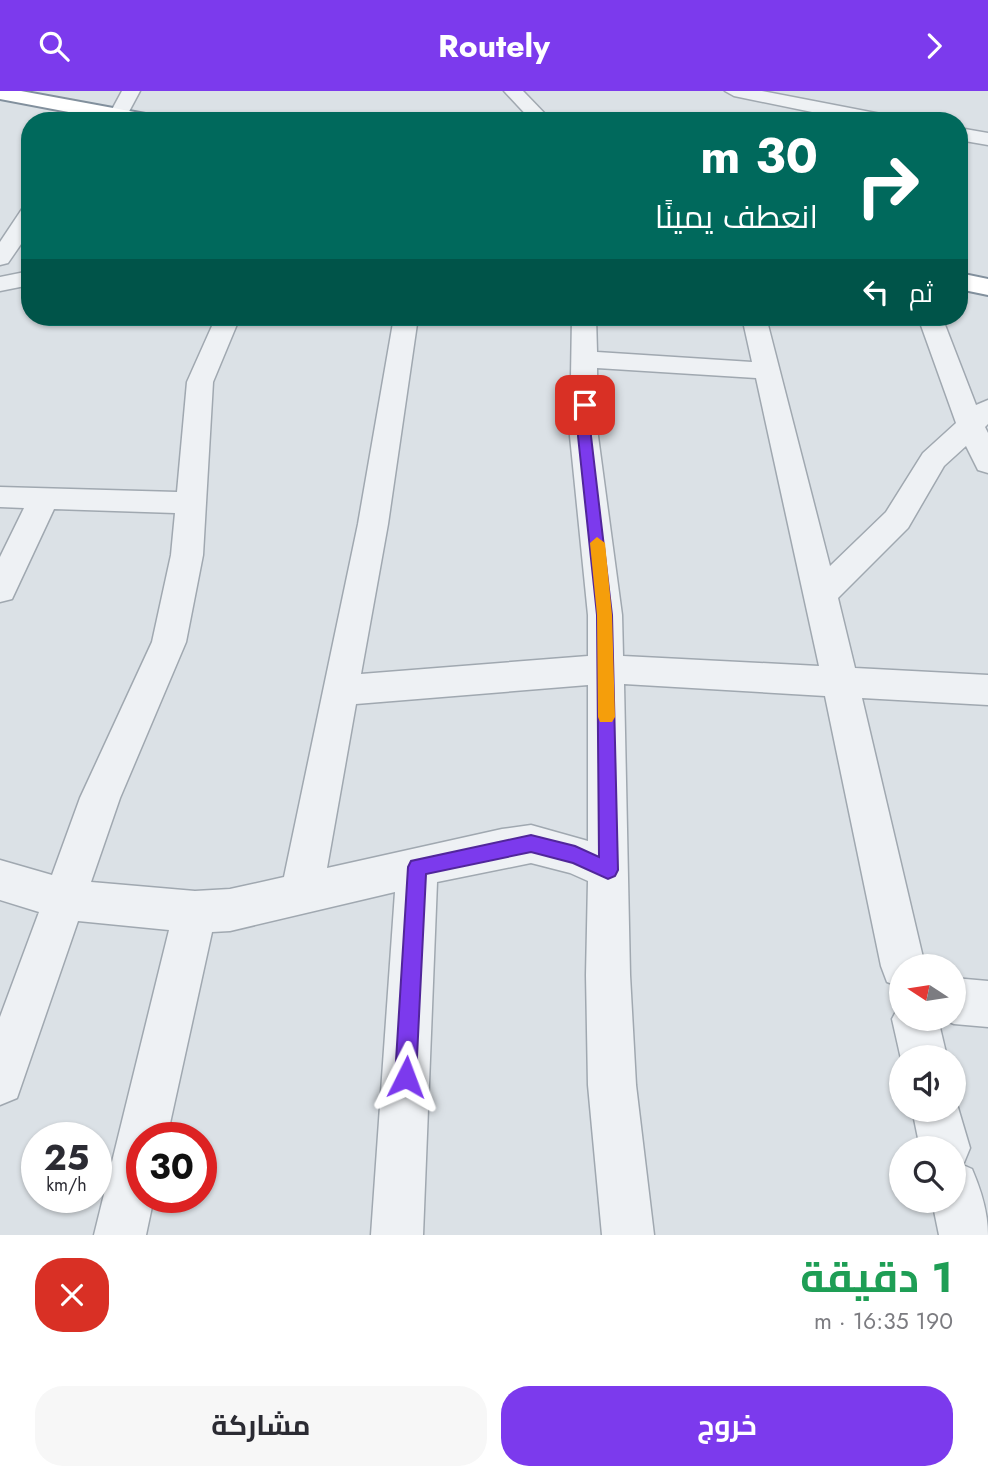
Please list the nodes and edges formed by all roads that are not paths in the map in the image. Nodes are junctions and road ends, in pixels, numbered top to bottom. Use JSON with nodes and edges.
{"nodes":[{"id":1,"x":131,"y":91,"type":"edge"},
{"id":2,"x":513,"y":91,"type":"edge"},
{"id":3,"x":734,"y":91,"type":"edge"},
{"id":4,"x":0,"y":93,"type":"edge"},
{"id":5,"x":0,"y":106,"type":"edge"},
{"id":6,"x":32,"y":112,"type":"edge"},
{"id":7,"x":102,"y":112,"type":"edge"},
{"id":8,"x":120,"y":112,"type":"edge"},
{"id":9,"x":534,"y":112,"type":"edge"},
{"id":10,"x":840,"y":112,"type":"edge"},
{"id":11,"x":968,"y":136,"type":"edge"},
{"id":12,"x":988,"y":139,"type":"edge"},
{"id":13,"x":21,"y":227,"type":"edge"},
{"id":14,"x":0,"y":258,"type":"edge"},
{"id":15,"x":968,"y":265,"type":"edge"},
{"id":16,"x":988,"y":268,"type":"edge"},
{"id":17,"x":21,"y":280,"type":"edge"},
{"id":18,"x":968,"y":283,"type":"edge"},
{"id":19,"x":0,"y":284,"type":"edge"},
{"id":20,"x":988,"y":287,"type":"edge"},
{"id":21,"x":224,"y":326,"type":"edge"},
{"id":22,"x":405,"y":326,"type":"edge"},
{"id":23,"x":584,"y":326,"type":"edge"},
{"id":24,"x":756,"y":326,"type":"edge"},
{"id":25,"x":934,"y":326,"type":"edge"},
{"id":26,"x":584,"y":359,"type":"junction"},
{"id":27,"x":766,"y":371,"type":"junction"},
{"id":28,"x":979,"y":416,"type":"edge"},
{"id":29,"x":988,"y":463,"type":"edge"},
{"id":30,"x":0,"y":497,"type":"edge"},
{"id":31,"x":44,"y":498,"type":"junction"},
{"id":32,"x":192,"y":503,"type":"junction"},
{"id":33,"x":0,"y":590,"type":"edge"},
{"id":34,"x":821,"y":595,"type":"junction"},
{"id":35,"x":605,"y":669,"type":"junction"},
{"id":36,"x":838,"y":681,"type":"junction"},
{"id":37,"x":988,"y":690,"type":"edge"},
{"id":38,"x":340,"y":691,"type":"junction"},
{"id":39,"x":417,"y":867,"type":"junction"},
{"id":40,"x":608,"y":870,"type":"junction"},
{"id":41,"x":0,"y":880,"type":"edge"},
{"id":42,"x":301,"y":894,"type":"junction"},
{"id":43,"x":66,"y":900,"type":"junction"},
{"id":44,"x":195,"y":912,"type":"junction"},
{"id":45,"x":900,"y":954,"type":"edge"},
{"id":46,"x":966,"y":1003,"type":"edge"},
{"id":47,"x":988,"y":1004,"type":"edge"},
{"id":48,"x":0,"y":1081,"type":"edge"},
{"id":49,"x":960,"y":1213,"type":"edge"},
{"id":50,"x":120,"y":1235,"type":"edge"},
{"id":51,"x":397,"y":1235,"type":"edge"},
{"id":52,"x":628,"y":1235,"type":"edge"},
{"id":53,"x":965,"y":1235,"type":"edge"}],
"edges":[{"from":1,"to":8,"type":"street"},
{"from":2,"to":9,"type":"street"},
{"from":3,"to":10,"type":"street"},
{"from":4,"to":7,"type":"highway"},
{"from":5,"to":6,"type":"highway"},
{"from":11,"to":12,"type":"street"},
{"from":13,"to":14,"type":"street"},
{"from":15,"to":16,"type":"highway"},
{"from":17,"to":19,"type":"street"},
{"from":18,"to":20,"type":"highway"},
{"from":21,"to":32,"type":"street"},
{"from":22,"to":38,"type":"street"},
{"from":23,"to":26,"type":"street"},
{"from":24,"to":27,"type":"street"},
{"from":25,"to":28,"type":"street"},
{"from":26,"to":27,"type":"street"},
{"from":26,"to":35,"type":"street"},
{"from":27,"to":34,"type":"street"},
{"from":28,"to":29,"type":"street"},
{"from":28,"to":34,"type":"street"},
{"from":30,"to":31,"type":"street"},
{"from":31,"to":32,"type":"street"},
{"from":31,"to":33,"type":"street"},
{"from":32,"to":43,"type":"street"},
{"from":34,"to":36,"type":"street"},
{"from":35,"to":36,"type":"street"},
{"from":35,"to":38,"type":"street"},
{"from":35,"to":40,"type":"street"},
{"from":36,"to":37,"type":"street"},
{"from":36,"to":45,"type":"street"},
{"from":38,"to":42,"type":"street"},
{"from":39,"to":40,"type":"street"},
{"from":39,"to":42,"type":"street"},
{"from":39,"to":51,"type":"street"},
{"from":40,"to":52,"type":"street"},
{"from":41,"to":43,"type":"street"},
{"from":42,"to":44,"type":"street"},
{"from":43,"to":44,"type":"street"},
{"from":43,"to":48,"type":"street"},
{"from":44,"to":50,"type":"street"},
{"from":46,"to":47,"type":"street"},
{"from":49,"to":53,"type":"street"}]}
